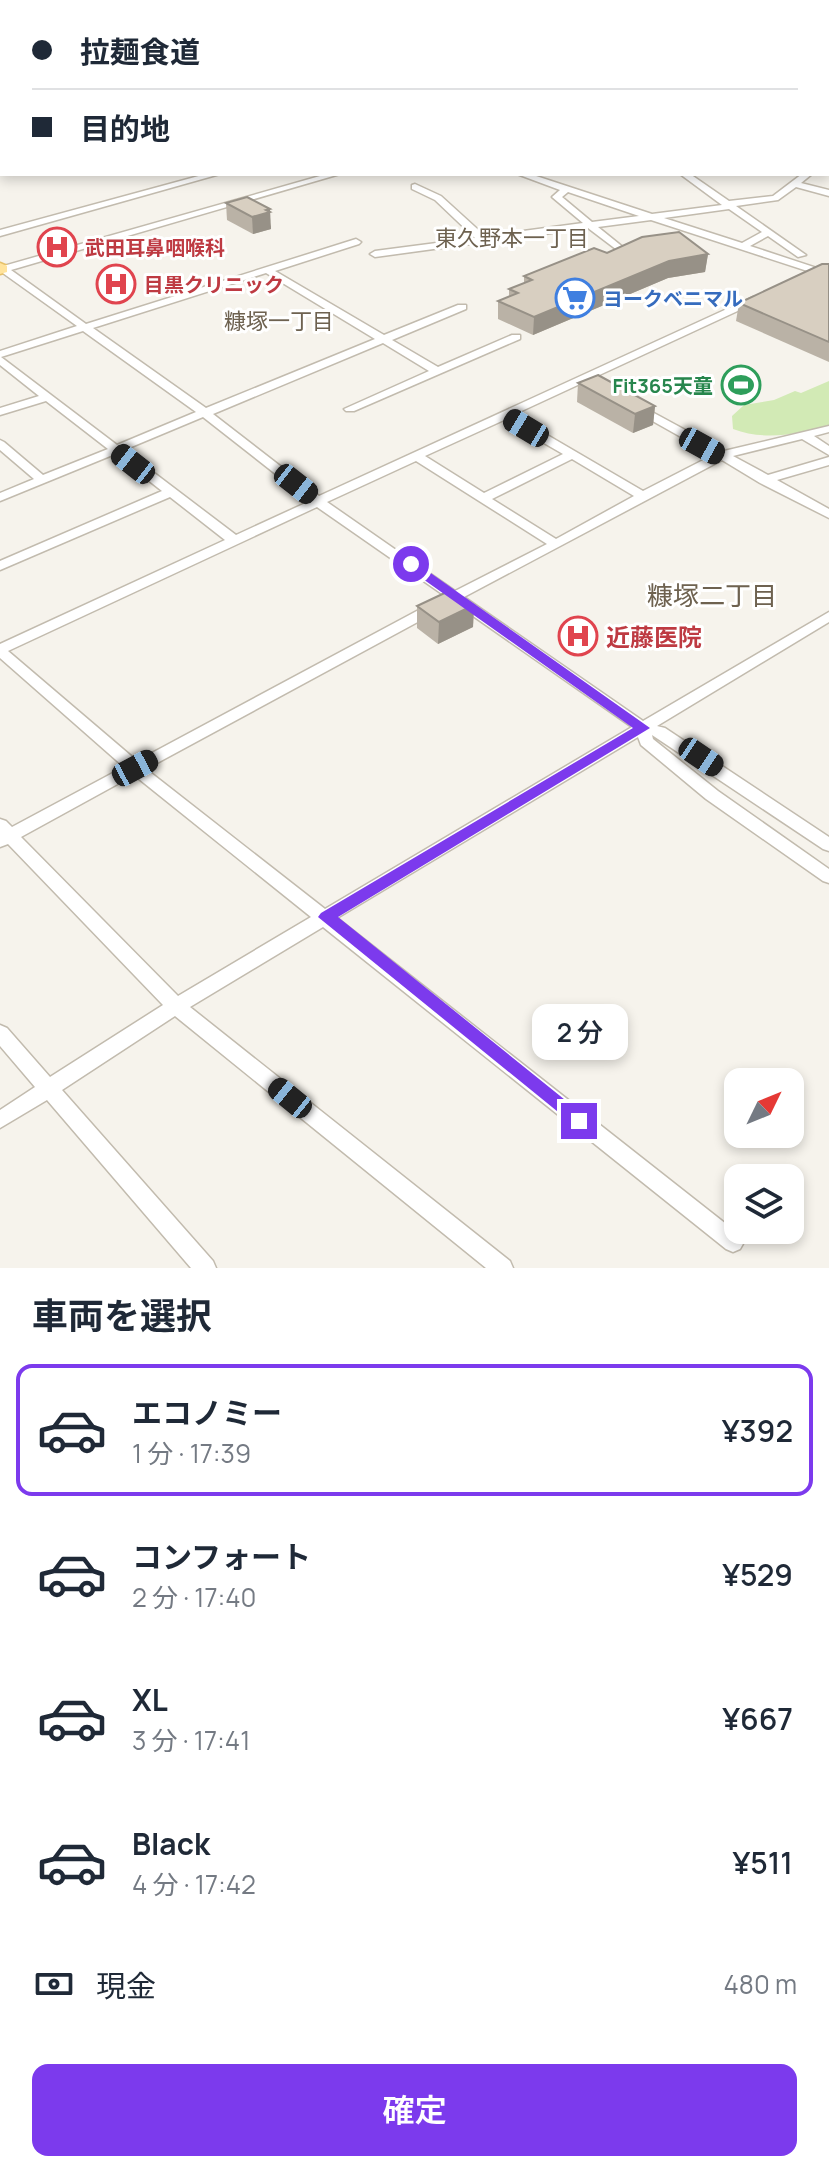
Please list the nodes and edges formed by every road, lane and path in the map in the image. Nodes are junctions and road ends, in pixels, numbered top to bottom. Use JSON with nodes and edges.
{"nodes":[{"id":1,"x":209,"y":176,"type":"edge"},
{"id":2,"x":329,"y":176,"type":"edge"},
{"id":3,"x":527,"y":176,"type":"edge"},
{"id":4,"x":687,"y":176,"type":"edge"},
{"id":5,"x":805,"y":176,"type":"edge"},
{"id":6,"x":794,"y":184,"type":"junction"},
{"id":7,"x":415,"y":187,"type":"dead end"},
{"id":8,"x":566,"y":190,"type":"junction"},
{"id":9,"x":829,"y":193,"type":"edge"},
{"id":10,"x":730,"y":205,"type":"junction"},
{"id":11,"x":648,"y":217,"type":"junction"},
{"id":12,"x":590,"y":224,"type":"junction"},
{"id":13,"x":768,"y":232,"type":"junction"},
{"id":14,"x":0,"y":233,"type":"edge"},
{"id":15,"x":483,"y":240,"type":"junction"},
{"id":16,"x":356,"y":242,"type":"dead end"},
{"id":17,"x":742,"y":247,"type":"junction"},
{"id":18,"x":621,"y":250,"type":"edge"},
{"id":19,"x":375,"y":254,"type":"dead end"},
{"id":20,"x":801,"y":255,"type":"dead end"},
{"id":21,"x":829,"y":263,"type":"edge"},
{"id":22,"x":1,"y":269,"type":"edge"},
{"id":23,"x":267,"y":270,"type":"junction"},
{"id":24,"x":823,"y":273,"type":"edge"},
{"id":25,"x":803,"y":277,"type":"edge"},
{"id":26,"x":761,"y":297,"type":"edge"},
{"id":27,"x":462,"y":307,"type":"dead end"},
{"id":28,"x":83,"y":328,"type":"junction"},
{"id":29,"x":516,"y":337,"type":"dead end"},
{"id":30,"x":385,"y":338,"type":"junction"},
{"id":31,"x":0,"y":357,"type":"edge"},
{"id":32,"x":437,"y":371,"type":"junction"},
{"id":33,"x":47,"y":397,"type":"junction"},
{"id":34,"x":619,"y":399,"type":"edge"},
{"id":35,"x":350,"y":409,"type":"dead end"},
{"id":36,"x":0,"y":412,"type":"edge"},
{"id":37,"x":205,"y":413,"type":"junction"},
{"id":38,"x":504,"y":415,"type":"junction"},
{"id":39,"x":829,"y":429,"type":"edge"},
{"id":40,"x":804,"y":435,"type":"junction"},
{"id":41,"x":0,"y":444,"type":"edge"},
{"id":42,"x":115,"y":449,"type":"junction"},
{"id":43,"x":829,"y":451,"type":"edge"},
{"id":44,"x":571,"y":455,"type":"junction"},
{"id":45,"x":416,"y":456,"type":"junction"},
{"id":46,"x":720,"y":456,"type":"junction"},
{"id":47,"x":829,"y":461,"type":"edge"},
{"id":48,"x":41,"y":479,"type":"junction"},
{"id":49,"x":764,"y":480,"type":"junction"},
{"id":50,"x":170,"y":492,"type":"junction"},
{"id":51,"x":643,"y":496,"type":"junction"},
{"id":52,"x":0,"y":497,"type":"edge"},
{"id":53,"x":484,"y":498,"type":"junction"},
{"id":54,"x":319,"y":502,"type":"junction"},
{"id":55,"x":829,"y":514,"type":"edge"},
{"id":56,"x":234,"y":540,"type":"junction"},
{"id":57,"x":556,"y":544,"type":"junction"},
{"id":58,"x":0,"y":566,"type":"edge"},
{"id":59,"x":456,"y":595,"type":"junction"},
{"id":60,"x":829,"y":616,"type":"edge"},
{"id":61,"x":0,"y":650,"type":"edge"},
{"id":62,"x":643,"y":728,"type":"junction"},
{"id":63,"x":135,"y":768,"type":"junction"},
{"id":64,"x":3,"y":834,"type":"edge"},
{"id":65,"x":829,"y":845,"type":"edge"},
{"id":66,"x":829,"y":877,"type":"edge"},
{"id":67,"x":326,"y":917,"type":"junction"},
{"id":68,"x":176,"y":1006,"type":"junction"},
{"id":69,"x":0,"y":1033,"type":"edge"},
{"id":70,"x":48,"y":1087,"type":"junction"},
{"id":71,"x":0,"y":1120,"type":"edge"},
{"id":72,"x":724,"y":1235,"type":"edge"},
{"id":73,"x":205,"y":1268,"type":"edge"},
{"id":74,"x":502,"y":1268,"type":"edge"}],
"edges":[{"from":1,"to":14,"type":"street"},
{"from":2,"to":22,"type":"street"},
{"from":3,"to":8,"type":"street"},
{"from":4,"to":10,"type":"street"},
{"from":5,"to":6,"type":"street"},
{"from":6,"to":9,"type":"street"},
{"from":6,"to":10,"type":"street"},
{"from":7,"to":15,"type":"street"},
{"from":8,"to":11,"type":"street"},
{"from":8,"to":12,"type":"street"},
{"from":10,"to":11,"type":"street"},
{"from":10,"to":13,"type":"street"},
{"from":11,"to":12,"type":"street"},
{"from":11,"to":17,"type":"street"},
{"from":12,"to":15,"type":"street"},
{"from":12,"to":18,"type":"street"},
{"from":13,"to":17,"type":"street"},
{"from":13,"to":20,"type":"street"},
{"from":15,"to":19,"type":"street"},
{"from":16,"to":23,"type":"street"},
{"from":17,"to":24,"type":"street"},
{"from":21,"to":24,"type":"street"},
{"from":22,"to":28,"type":"street"},
{"from":23,"to":28,"type":"street"},
{"from":23,"to":30,"type":"street"},
{"from":24,"to":25,"type":"street"},
{"from":26,"to":38,"type":"street"},
{"from":27,"to":30,"type":"street"},
{"from":28,"to":31,"type":"street"},
{"from":28,"to":37,"type":"street"},
{"from":29,"to":32,"type":"street"},
{"from":30,"to":32,"type":"street"},
{"from":30,"to":37,"type":"street"},
{"from":31,"to":33,"type":"street"},
{"from":32,"to":35,"type":"street"},
{"from":33,"to":36,"type":"street"},
{"from":33,"to":42,"type":"street"},
{"from":34,"to":46,"type":"street"},
{"from":37,"to":42,"type":"street"},
{"from":37,"to":54,"type":"street"},
{"from":38,"to":44,"type":"street"},
{"from":38,"to":45,"type":"street"},
{"from":39,"to":40,"type":"street"},
{"from":40,"to":43,"type":"street"},
{"from":40,"to":46,"type":"street"},
{"from":41,"to":48,"type":"street"},
{"from":42,"to":48,"type":"street"},
{"from":42,"to":50,"type":"street"},
{"from":44,"to":51,"type":"street"},
{"from":44,"to":53,"type":"street"},
{"from":45,"to":53,"type":"street"},
{"from":45,"to":54,"type":"street"},
{"from":46,"to":49,"type":"street"},
{"from":46,"to":51,"type":"street"},
{"from":47,"to":49,"type":"street"},
{"from":48,"to":52,"type":"street"},
{"from":49,"to":55,"type":"street"},
{"from":50,"to":56,"type":"street"},
{"from":50,"to":58,"type":"street"},
{"from":51,"to":57,"type":"street"},
{"from":53,"to":57,"type":"street"},
{"from":54,"to":56,"type":"street"},
{"from":54,"to":59,"type":"street"},
{"from":56,"to":61,"type":"street"},
{"from":57,"to":59,"type":"street"},
{"from":59,"to":62,"type":"street"},
{"from":59,"to":63,"type":"street"},
{"from":60,"to":62,"type":"street"},
{"from":61,"to":63,"type":"street"},
{"from":62,"to":65,"type":"street"},
{"from":62,"to":66,"type":"street"},
{"from":62,"to":67,"type":"street"},
{"from":63,"to":64,"type":"street"},
{"from":63,"to":67,"type":"street"},
{"from":64,"to":68,"type":"street"},
{"from":67,"to":68,"type":"street"},
{"from":67,"to":72,"type":"street"},
{"from":68,"to":70,"type":"street"},
{"from":68,"to":74,"type":"street"},
{"from":69,"to":70,"type":"street"},
{"from":70,"to":71,"type":"street"},
{"from":70,"to":73,"type":"street"}]}
